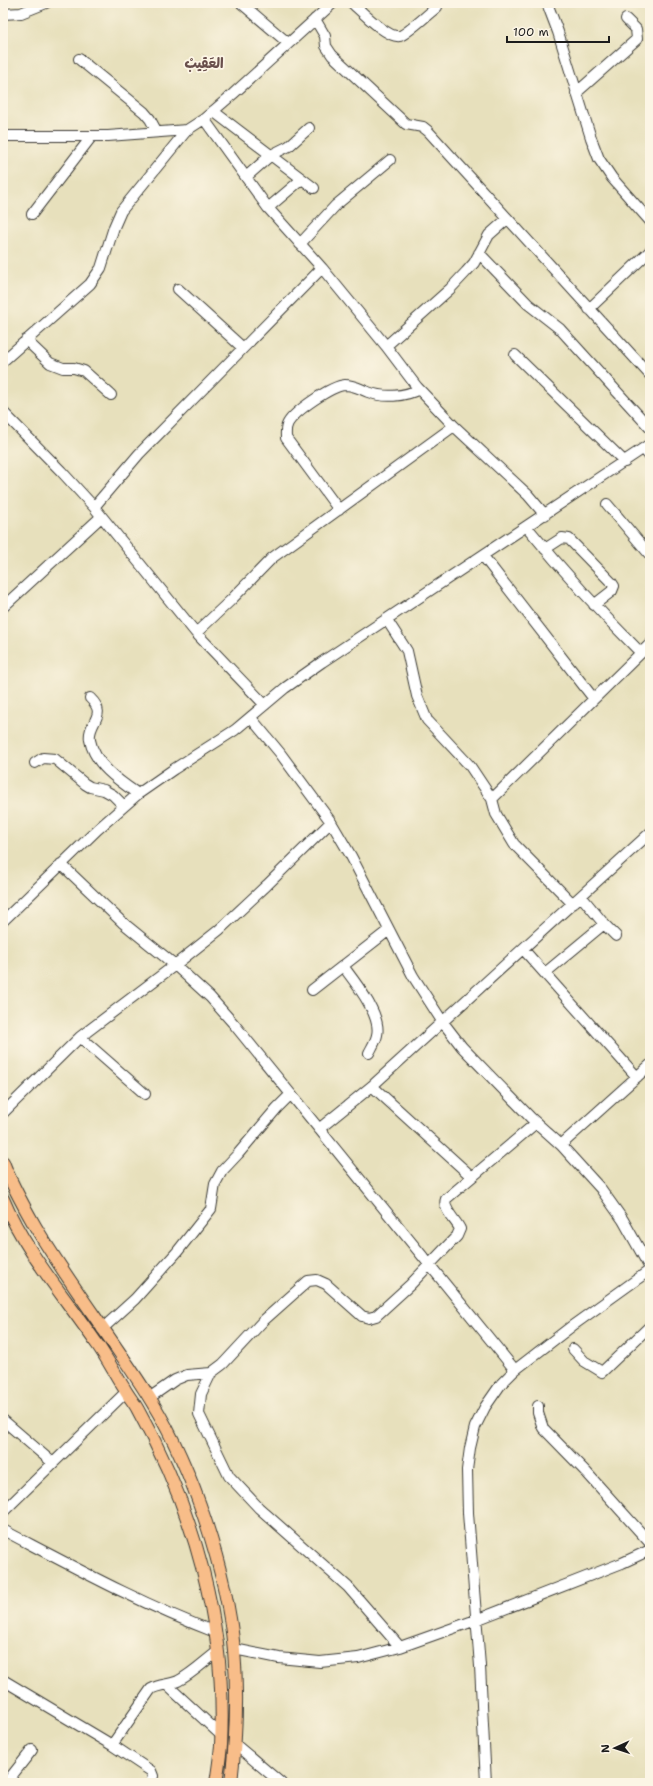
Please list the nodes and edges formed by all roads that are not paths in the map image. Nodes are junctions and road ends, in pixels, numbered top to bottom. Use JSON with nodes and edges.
{"nodes":[{"id":1,"x":46,"y":3,"type":"edge"},
{"id":2,"x":241,"y":3,"type":"edge"},
{"id":3,"x":333,"y":3,"type":"edge"},
{"id":4,"x":352,"y":3,"type":"edge"},
{"id":5,"x":547,"y":3,"type":"edge"},
{"id":6,"x":437,"y":7,"type":"dead end"},
{"id":7,"x":3,"y":14,"type":"edge"},
{"id":8,"x":315,"y":19,"type":"junction"},
{"id":9,"x":626,"y":19,"type":"dead end"},
{"id":10,"x":288,"y":43,"type":"junction"},
{"id":11,"x":79,"y":60,"type":"dead end"},
{"id":12,"x":576,"y":93,"type":"junction"},
{"id":13,"x":213,"y":111,"type":"junction"},
{"id":14,"x":204,"y":119,"type":"junction"},
{"id":15,"x":310,"y":128,"type":"dead end"},
{"id":16,"x":187,"y":130,"type":"junction"},
{"id":17,"x":157,"y":132,"type":"junction"},
{"id":18,"x":3,"y":136,"type":"edge"},
{"id":19,"x":92,"y":136,"type":"junction"},
{"id":20,"x":271,"y":155,"type":"junction"},
{"id":21,"x":390,"y":160,"type":"dead end"},
{"id":22,"x":246,"y":177,"type":"junction"},
{"id":23,"x":302,"y":179,"type":"junction"},
{"id":24,"x":314,"y":188,"type":"dead end"},
{"id":25,"x":268,"y":208,"type":"junction"},
{"id":26,"x":32,"y":214,"type":"dead end"},
{"id":27,"x":507,"y":219,"type":"junction"},
{"id":28,"x":650,"y":221,"type":"edge"},
{"id":29,"x":300,"y":244,"type":"junction"},
{"id":30,"x":650,"y":251,"type":"edge"},
{"id":31,"x":479,"y":253,"type":"junction"},
{"id":32,"x":322,"y":268,"type":"junction"},
{"id":33,"x":178,"y":289,"type":"dead end"},
{"id":34,"x":590,"y":309,"type":"junction"},
{"id":35,"x":26,"y":340,"type":"junction"},
{"id":36,"x":386,"y":346,"type":"junction"},
{"id":37,"x":243,"y":348,"type":"junction"},
{"id":38,"x":515,"y":355,"type":"dead end"},
{"id":39,"x":3,"y":361,"type":"edge"},
{"id":40,"x":650,"y":375,"type":"edge"},
{"id":41,"x":419,"y":389,"type":"junction"},
{"id":42,"x":111,"y":395,"type":"dead end"},
{"id":43,"x":3,"y":412,"type":"edge"},
{"id":44,"x":454,"y":426,"type":"junction"},
{"id":45,"x":650,"y":428,"type":"edge"},
{"id":46,"x":647,"y":446,"type":"edge"},
{"id":47,"x":650,"y":457,"type":"edge"},
{"id":48,"x":625,"y":462,"type":"junction"},
{"id":49,"x":607,"y":504,"type":"dead end"},
{"id":50,"x":94,"y":507,"type":"junction"},
{"id":51,"x":339,"y":510,"type":"junction"},
{"id":52,"x":545,"y":515,"type":"junction"},
{"id":53,"x":101,"y":516,"type":"junction"},
{"id":54,"x":526,"y":527,"type":"junction"},
{"id":55,"x":545,"y":549,"type":"junction"},
{"id":56,"x":650,"y":555,"type":"edge"},
{"id":57,"x":483,"y":556,"type":"junction"},
{"id":58,"x":594,"y":605,"type":"junction"},
{"id":59,"x":3,"y":607,"type":"edge"},
{"id":60,"x":387,"y":620,"type":"junction"},
{"id":61,"x":196,"y":633,"type":"junction"},
{"id":62,"x":650,"y":644,"type":"edge"},
{"id":63,"x":641,"y":653,"type":"junction"},
{"id":64,"x":90,"y":698,"type":"dead end"},
{"id":65,"x":594,"y":699,"type":"junction"},
{"id":66,"x":265,"y":705,"type":"junction"},
{"id":67,"x":251,"y":718,"type":"junction"},
{"id":68,"x":35,"y":763,"type":"dead end"},
{"id":69,"x":138,"y":794,"type":"junction"},
{"id":70,"x":492,"y":799,"type":"junction"},
{"id":71,"x":124,"y":806,"type":"junction"},
{"id":72,"x":331,"y":822,"type":"junction"},
{"id":73,"x":650,"y":833,"type":"edge"},
{"id":74,"x":61,"y":864,"type":"junction"},
{"id":75,"x":581,"y":896,"type":"junction"},
{"id":76,"x":572,"y":904,"type":"junction"},
{"id":77,"x":4,"y":919,"type":"edge"},
{"id":78,"x":604,"y":924,"type":"junction"},
{"id":79,"x":389,"y":930,"type":"junction"},
{"id":80,"x":616,"y":936,"type":"dead end"},
{"id":81,"x":523,"y":949,"type":"junction"},
{"id":82,"x":175,"y":965,"type":"junction"},
{"id":83,"x":343,"y":966,"type":"junction"},
{"id":84,"x":545,"y":974,"type":"junction"},
{"id":85,"x":312,"y":990,"type":"dead end"},
{"id":86,"x":442,"y":1021,"type":"junction"},
{"id":87,"x":80,"y":1037,"type":"junction"},
{"id":88,"x":369,"y":1052,"type":"dead end"},
{"id":89,"x":650,"y":1066,"type":"edge"},
{"id":90,"x":636,"y":1077,"type":"junction"},
{"id":91,"x":372,"y":1086,"type":"junction"},
{"id":92,"x":145,"y":1094,"type":"dead end"},
{"id":93,"x":291,"y":1094,"type":"junction"},
{"id":94,"x":3,"y":1113,"type":"edge"},
{"id":95,"x":536,"y":1123,"type":"junction"},
{"id":96,"x":319,"y":1129,"type":"junction"},
{"id":97,"x":561,"y":1145,"type":"junction"},
{"id":98,"x":3,"y":1162,"type":"edge"},
{"id":99,"x":472,"y":1177,"type":"junction"},
{"id":100,"x":3,"y":1199,"type":"edge"},
{"id":101,"x":430,"y":1264,"type":"junction"},
{"id":102,"x":650,"y":1269,"type":"edge"},
{"id":103,"x":650,"y":1326,"type":"edge"},
{"id":104,"x":102,"y":1329,"type":"junction"},
{"id":105,"x":573,"y":1349,"type":"dead end"},
{"id":106,"x":515,"y":1370,"type":"junction"},
{"id":107,"x":211,"y":1373,"type":"junction"},
{"id":108,"x":126,"y":1392,"type":"junction"},
{"id":109,"x":149,"y":1398,"type":"junction"},
{"id":110,"x":538,"y":1406,"type":"dead end"},
{"id":111,"x":3,"y":1420,"type":"edge"},
{"id":112,"x":54,"y":1463,"type":"junction"},
{"id":113,"x":3,"y":1512,"type":"edge"},
{"id":114,"x":3,"y":1530,"type":"edge"},
{"id":115,"x":650,"y":1543,"type":"edge"},
{"id":116,"x":650,"y":1550,"type":"edge"},
{"id":117,"x":476,"y":1620,"type":"junction"},
{"id":118,"x":214,"y":1632,"type":"junction"},
{"id":119,"x":400,"y":1647,"type":"junction"},
{"id":120,"x":234,"y":1649,"type":"junction"},
{"id":121,"x":217,"y":1652,"type":"junction"},
{"id":122,"x":3,"y":1682,"type":"edge"},
{"id":123,"x":167,"y":1685,"type":"junction"},
{"id":124,"x":221,"y":1735,"type":"junction"},
{"id":125,"x":112,"y":1745,"type":"junction"},
{"id":126,"x":236,"y":1745,"type":"junction"},
{"id":127,"x":32,"y":1750,"type":"dead end"},
{"id":128,"x":6,"y":1783,"type":"edge"},
{"id":129,"x":151,"y":1783,"type":"edge"},
{"id":130,"x":216,"y":1783,"type":"edge"},
{"id":131,"x":231,"y":1783,"type":"edge"},
{"id":132,"x":281,"y":1783,"type":"edge"},
{"id":133,"x":486,"y":1783,"type":"edge"}],
"edges":[{"from":1,"to":7,"type":"street"},
{"from":2,"to":10,"type":"street"},
{"from":3,"to":8,"type":"street"},
{"from":4,"to":6,"type":"street"},
{"from":5,"to":12,"type":"street"},
{"from":8,"to":10,"type":"street"},
{"from":8,"to":27,"type":"street"},
{"from":9,"to":12,"type":"street"},
{"from":10,"to":13,"type":"street"},
{"from":11,"to":17,"type":"street"},
{"from":12,"to":28,"type":"street"},
{"from":13,"to":14,"type":"street"},
{"from":13,"to":20,"type":"street"},
{"from":14,"to":16,"type":"street"},
{"from":14,"to":22,"type":"street"},
{"from":15,"to":20,"type":"street"},
{"from":16,"to":17,"type":"street"},
{"from":16,"to":35,"type":"street"},
{"from":17,"to":19,"type":"street"},
{"from":18,"to":19,"type":"street"},
{"from":19,"to":26,"type":"street"},
{"from":20,"to":22,"type":"street"},
{"from":20,"to":23,"type":"street"},
{"from":21,"to":29,"type":"street"},
{"from":22,"to":25,"type":"street"},
{"from":23,"to":24,"type":"street"},
{"from":23,"to":25,"type":"street"},
{"from":25,"to":29,"type":"street"},
{"from":27,"to":31,"type":"street"},
{"from":27,"to":34,"type":"street"},
{"from":29,"to":32,"type":"street"},
{"from":30,"to":34,"type":"street"},
{"from":31,"to":36,"type":"street"},
{"from":31,"to":45,"type":"street"},
{"from":32,"to":36,"type":"street"},
{"from":32,"to":37,"type":"street"},
{"from":33,"to":37,"type":"street"},
{"from":34,"to":40,"type":"street"},
{"from":35,"to":39,"type":"street"},
{"from":35,"to":42,"type":"street"},
{"from":36,"to":41,"type":"street"},
{"from":37,"to":50,"type":"street"},
{"from":38,"to":48,"type":"street"},
{"from":41,"to":44,"type":"street"},
{"from":41,"to":51,"type":"street"},
{"from":43,"to":50,"type":"street"},
{"from":44,"to":51,"type":"street"},
{"from":44,"to":52,"type":"street"},
{"from":46,"to":47,"type":"street"},
{"from":46,"to":48,"type":"street"},
{"from":48,"to":52,"type":"street"},
{"from":49,"to":56,"type":"street"},
{"from":50,"to":53,"type":"street"},
{"from":51,"to":61,"type":"street"},
{"from":52,"to":54,"type":"street"},
{"from":53,"to":59,"type":"street"},
{"from":53,"to":61,"type":"street"},
{"from":54,"to":55,"type":"street"},
{"from":54,"to":57,"type":"street"},
{"from":55,"to":58,"type":"street"},
{"from":55,"to":58,"type":"street"},
{"from":57,"to":60,"type":"street"},
{"from":57,"to":65,"type":"street"},
{"from":58,"to":63,"type":"street"},
{"from":60,"to":66,"type":"street"},
{"from":60,"to":70,"type":"street"},
{"from":61,"to":66,"type":"street"},
{"from":62,"to":63,"type":"street"},
{"from":63,"to":65,"type":"street"},
{"from":64,"to":69,"type":"street"},
{"from":65,"to":70,"type":"street"},
{"from":66,"to":67,"type":"street"},
{"from":67,"to":69,"type":"street"},
{"from":67,"to":72,"type":"street"},
{"from":68,"to":71,"type":"street"},
{"from":69,"to":71,"type":"street"},
{"from":70,"to":76,"type":"street"},
{"from":71,"to":74,"type":"street"},
{"from":72,"to":79,"type":"street"},
{"from":72,"to":82,"type":"street"},
{"from":73,"to":75,"type":"street"},
{"from":74,"to":77,"type":"street"},
{"from":74,"to":82,"type":"street"},
{"from":75,"to":76,"type":"street"},
{"from":75,"to":78,"type":"street"},
{"from":76,"to":81,"type":"street"},
{"from":78,"to":80,"type":"street"},
{"from":78,"to":84,"type":"street"},
{"from":79,"to":83,"type":"street"},
{"from":79,"to":86,"type":"street"},
{"from":81,"to":84,"type":"street"},
{"from":81,"to":86,"type":"street"},
{"from":82,"to":87,"type":"street"},
{"from":82,"to":93,"type":"street"},
{"from":83,"to":85,"type":"street"},
{"from":83,"to":88,"type":"street"},
{"from":84,"to":90,"type":"street"},
{"from":86,"to":91,"type":"street"},
{"from":86,"to":95,"type":"street"},
{"from":87,"to":92,"type":"street"},
{"from":87,"to":94,"type":"street"},
{"from":89,"to":90,"type":"street"},
{"from":90,"to":97,"type":"street"},
{"from":91,"to":96,"type":"street"},
{"from":91,"to":99,"type":"street"},
{"from":93,"to":96,"type":"street"},
{"from":93,"to":104,"type":"street"},
{"from":95,"to":97,"type":"street"},
{"from":95,"to":99,"type":"street"},
{"from":96,"to":101,"type":"street"},
{"from":97,"to":102,"type":"street"},
{"from":98,"to":104,"type":"main road"},
{"from":99,"to":101,"type":"street"},
{"from":100,"to":108,"type":"main road"},
{"from":101,"to":106,"type":"street"},
{"from":101,"to":107,"type":"street"},
{"from":102,"to":106,"type":"street"},
{"from":103,"to":105,"type":"street"},
{"from":104,"to":109,"type":"main road"},
{"from":106,"to":117,"type":"street"},
{"from":107,"to":109,"type":"street"},
{"from":107,"to":119,"type":"street"},
{"from":108,"to":112,"type":"street"},
{"from":108,"to":118,"type":"main road"},
{"from":109,"to":120,"type":"main road"},
{"from":110,"to":115,"type":"street"},
{"from":111,"to":112,"type":"street"},
{"from":112,"to":113,"type":"street"},
{"from":114,"to":118,"type":"street"},
{"from":116,"to":117,"type":"street"},
{"from":117,"to":119,"type":"street"},
{"from":117,"to":133,"type":"street"},
{"from":118,"to":121,"type":"main road"},
{"from":119,"to":120,"type":"street"},
{"from":120,"to":126,"type":"main road"},
{"from":121,"to":123,"type":"street"},
{"from":121,"to":124,"type":"main road"},
{"from":122,"to":125,"type":"street"},
{"from":123,"to":124,"type":"street"},
{"from":123,"to":125,"type":"street"},
{"from":124,"to":130,"type":"main road"},
{"from":125,"to":129,"type":"street"},
{"from":126,"to":131,"type":"main road"},
{"from":126,"to":132,"type":"street"},
{"from":127,"to":128,"type":"street"}]}
